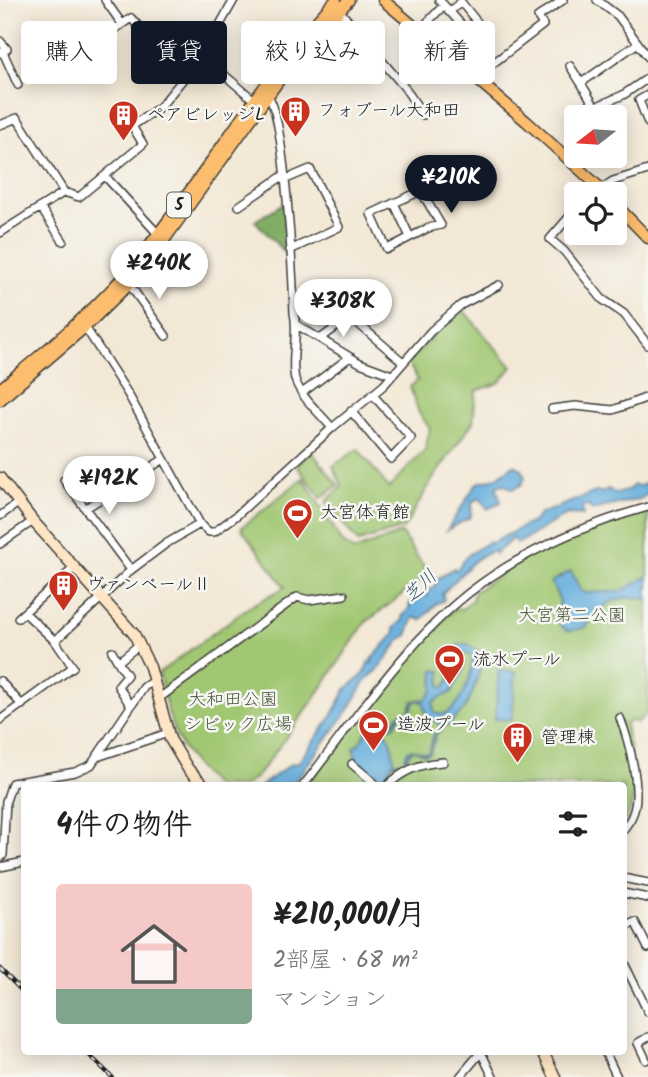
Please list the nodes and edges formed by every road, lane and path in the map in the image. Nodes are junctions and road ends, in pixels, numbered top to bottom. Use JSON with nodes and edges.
{"nodes":[{"id":1,"x":105,"y":0,"type":"edge"},
{"id":2,"x":234,"y":0,"type":"edge"},
{"id":3,"x":349,"y":0,"type":"edge"},
{"id":4,"x":383,"y":0,"type":"edge"},
{"id":5,"x":563,"y":0,"type":"edge"},
{"id":6,"x":597,"y":0,"type":"edge"},
{"id":7,"x":338,"y":5,"type":"edge"},
{"id":8,"x":444,"y":6,"type":"edge"},
{"id":9,"x":134,"y":21,"type":"edge"},
{"id":10,"x":222,"y":21,"type":"edge"},
{"id":11,"x":407,"y":21,"type":"edge"},
{"id":12,"x":430,"y":21,"type":"edge"},
{"id":13,"x":122,"y":24,"type":"junction"},
{"id":14,"x":117,"y":28,"type":"edge"},
{"id":15,"x":0,"y":41,"type":"edge"},
{"id":16,"x":638,"y":43,"type":"junction"},
{"id":17,"x":1,"y":53,"type":"edge"},
{"id":18,"x":648,"y":57,"type":"edge"},
{"id":19,"x":495,"y":62,"type":"edge"},
{"id":20,"x":570,"y":66,"type":"dead end"},
{"id":21,"x":227,"y":73,"type":"edge"},
{"id":22,"x":648,"y":78,"type":"edge"},
{"id":23,"x":580,"y":83,"type":"junction"},
{"id":24,"x":179,"y":84,"type":"edge"},
{"id":25,"x":481,"y":84,"type":"edge"},
{"id":26,"x":18,"y":85,"type":"dead end"},
{"id":27,"x":648,"y":95,"type":"edge"},
{"id":28,"x":262,"y":99,"type":"junction"},
{"id":29,"x":423,"y":115,"type":"dead end"},
{"id":30,"x":648,"y":123,"type":"edge"},
{"id":31,"x":0,"y":125,"type":"edge"},
{"id":32,"x":648,"y":170,"type":"edge"},
{"id":33,"x":105,"y":176,"type":"junction"},
{"id":34,"x":284,"y":178,"type":"junction"},
{"id":35,"x":594,"y":182,"type":"edge"},
{"id":36,"x":612,"y":182,"type":"edge"},
{"id":37,"x":64,"y":192,"type":"junction"},
{"id":38,"x":394,"y":203,"type":"junction"},
{"id":39,"x":239,"y":206,"type":"dead end"},
{"id":40,"x":40,"y":208,"type":"junction"},
{"id":41,"x":627,"y":216,"type":"edge"},
{"id":42,"x":564,"y":223,"type":"edge"},
{"id":43,"x":0,"y":233,"type":"edge"},
{"id":44,"x":161,"y":237,"type":"junction"},
{"id":45,"x":410,"y":237,"type":"junction"},
{"id":46,"x":648,"y":238,"type":"edge"},
{"id":47,"x":63,"y":241,"type":"dead end"},
{"id":48,"x":290,"y":250,"type":"junction"},
{"id":49,"x":130,"y":284,"type":"junction"},
{"id":50,"x":499,"y":285,"type":"dead end"},
{"id":51,"x":294,"y":313,"type":"junction"},
{"id":52,"x":350,"y":317,"type":"junction"},
{"id":53,"x":297,"y":325,"type":"junction"},
{"id":54,"x":85,"y":327,"type":"junction"},
{"id":55,"x":166,"y":336,"type":"dead end"},
{"id":56,"x":320,"y":339,"type":"junction"},
{"id":57,"x":647,"y":341,"type":"edge"},
{"id":58,"x":351,"y":357,"type":"junction"},
{"id":59,"x":403,"y":362,"type":"junction"},
{"id":60,"x":392,"y":375,"type":"junction"},
{"id":61,"x":0,"y":389,"type":"edge"},
{"id":62,"x":302,"y":393,"type":"junction"},
{"id":63,"x":372,"y":394,"type":"junction"},
{"id":64,"x":648,"y":397,"type":"edge"},
{"id":65,"x":0,"y":400,"type":"edge"},
{"id":66,"x":552,"y":409,"type":"dead end"},
{"id":67,"x":351,"y":411,"type":"junction"},
{"id":68,"x":332,"y":428,"type":"junction"},
{"id":69,"x":164,"y":458,"type":"junction"},
{"id":70,"x":0,"y":478,"type":"edge"},
{"id":71,"x":64,"y":480,"type":"dead end"},
{"id":72,"x":18,"y":503,"type":"junction"},
{"id":73,"x":648,"y":507,"type":"edge"},
{"id":74,"x":86,"y":508,"type":"junction"},
{"id":75,"x":0,"y":516,"type":"edge"},
{"id":76,"x":33,"y":521,"type":"junction"},
{"id":77,"x":200,"y":524,"type":"junction"},
{"id":78,"x":2,"y":539,"type":"edge"},
{"id":79,"x":75,"y":567,"type":"junction"},
{"id":80,"x":131,"y":570,"type":"junction"},
{"id":81,"x":344,"y":595,"type":"dead end"},
{"id":82,"x":102,"y":597,"type":"junction"},
{"id":83,"x":25,"y":612,"type":"junction"},
{"id":84,"x":18,"y":618,"type":"dead end"},
{"id":85,"x":55,"y":641,"type":"junction"},
{"id":86,"x":140,"y":644,"type":"junction"},
{"id":87,"x":112,"y":651,"type":"dead end"},
{"id":88,"x":118,"y":662,"type":"junction"},
{"id":89,"x":154,"y":680,"type":"junction"},
{"id":90,"x":0,"y":681,"type":"edge"},
{"id":91,"x":158,"y":699,"type":"junction"},
{"id":92,"x":22,"y":705,"type":"junction"},
{"id":93,"x":131,"y":706,"type":"junction"},
{"id":94,"x":620,"y":718,"type":"dead end"},
{"id":95,"x":0,"y":720,"type":"edge"},
{"id":96,"x":168,"y":733,"type":"junction"},
{"id":97,"x":97,"y":757,"type":"junction"},
{"id":98,"x":443,"y":762,"type":"dead end"},
{"id":99,"x":352,"y":764,"type":"dead end"},
{"id":100,"x":201,"y":782,"type":"edge"},
{"id":101,"x":306,"y":782,"type":"edge"},
{"id":102,"x":373,"y":782,"type":"edge"},
{"id":103,"x":391,"y":782,"type":"edge"},
{"id":104,"x":627,"y":823,"type":"edge"},
{"id":105,"x":2,"y":826,"type":"edge"},
{"id":106,"x":2,"y":857,"type":"edge"},
{"id":107,"x":21,"y":863,"type":"edge"},
{"id":108,"x":9,"y":866,"type":"junction"},
{"id":109,"x":0,"y":867,"type":"edge"},
{"id":110,"x":627,"y":879,"type":"edge"},
{"id":111,"x":648,"y":883,"type":"edge"},
{"id":112,"x":627,"y":894,"type":"edge"},
{"id":113,"x":648,"y":898,"type":"edge"},
{"id":114,"x":627,"y":926,"type":"edge"},
{"id":115,"x":648,"y":948,"type":"edge"},
{"id":116,"x":627,"y":969,"type":"edge"},
{"id":117,"x":648,"y":987,"type":"edge"},
{"id":118,"x":638,"y":992,"type":"junction"},
{"id":119,"x":648,"y":1012,"type":"edge"},
{"id":120,"x":648,"y":1037,"type":"edge"},
{"id":121,"x":478,"y":1055,"type":"edge"},
{"id":122,"x":482,"y":1055,"type":"edge"},
{"id":123,"x":544,"y":1055,"type":"edge"},
{"id":124,"x":606,"y":1055,"type":"edge"},
{"id":125,"x":646,"y":1060,"type":"dead end"},
{"id":126,"x":460,"y":1077,"type":"edge"},
{"id":127,"x":493,"y":1077,"type":"edge"},
{"id":128,"x":555,"y":1077,"type":"edge"},
{"id":129,"x":617,"y":1077,"type":"edge"}],
"edges":[{"from":1,"to":13,"type":"street"},
{"from":2,"to":10,"type":"street"},
{"from":3,"to":7,"type":"main road","number":"5"},
{"from":4,"to":11,"type":"main road"},
{"from":5,"to":19,"type":"street"},
{"from":6,"to":16,"type":"street"},
{"from":7,"to":28,"type":"main road","number":"5"},
{"from":7,"to":29,"type":"street"},
{"from":8,"to":12,"type":"street"},
{"from":9,"to":13,"type":"street"},
{"from":13,"to":14,"type":"street"},
{"from":15,"to":17,"type":"street"},
{"from":16,"to":18,"type":"street"},
{"from":16,"to":23,"type":"street"},
{"from":17,"to":26,"type":"street"},
{"from":20,"to":23,"type":"street"},
{"from":21,"to":28,"type":"street"},
{"from":22,"to":23,"type":"street"},
{"from":24,"to":33,"type":"street"},
{"from":25,"to":35,"type":"main road"},
{"from":27,"to":30,"type":"street"},
{"from":28,"to":34,"type":"street"},
{"from":28,"to":44,"type":"main road","number":"5"},
{"from":31,"to":37,"type":"street"},
{"from":32,"to":36,"type":"street"},
{"from":33,"to":37,"type":"street"},
{"from":33,"to":44,"type":"street"},
{"from":34,"to":39,"type":"street"},
{"from":34,"to":48,"type":"street"},
{"from":34,"to":48,"type":"street"},
{"from":37,"to":40,"type":"street"},
{"from":38,"to":45,"type":"street"},
{"from":38,"to":45,"type":"street"},
{"from":38,"to":45,"type":"street"},
{"from":40,"to":43,"type":"street"},
{"from":40,"to":47,"type":"street"},
{"from":41,"to":46,"type":"main road"},
{"from":42,"to":57,"type":"street"},
{"from":44,"to":49,"type":"main road","number":"5"},
{"from":44,"to":61,"type":"main road","number":"5"},
{"from":48,"to":51,"type":"street"},
{"from":49,"to":54,"type":"main road","number":"5"},
{"from":49,"to":55,"type":"street"},
{"from":50,"to":59,"type":"street"},
{"from":51,"to":52,"type":"street"},
{"from":51,"to":53,"type":"street"},
{"from":52,"to":56,"type":"street"},
{"from":52,"to":59,"type":"street"},
{"from":53,"to":56,"type":"street"},
{"from":53,"to":62,"type":"street"},
{"from":54,"to":65,"type":"main road","number":"5"},
{"from":54,"to":69,"type":"street"},
{"from":56,"to":58,"type":"street"},
{"from":58,"to":60,"type":"street"},
{"from":58,"to":62,"type":"street"},
{"from":59,"to":60,"type":"street"},
{"from":60,"to":63,"type":"street"},
{"from":62,"to":68,"type":"street"},
{"from":63,"to":67,"type":"street"},
{"from":63,"to":67,"type":"street"},
{"from":64,"to":66,"type":"street"},
{"from":67,"to":68,"type":"street"},
{"from":68,"to":77,"type":"street"},
{"from":69,"to":74,"type":"street"},
{"from":69,"to":77,"type":"street"},
{"from":70,"to":72,"type":"street"},
{"from":71,"to":74,"type":"street"},
{"from":72,"to":75,"type":"street"},
{"from":72,"to":76,"type":"street"},
{"from":73,"to":101,"type":"street"},
{"from":74,"to":80,"type":"street"},
{"from":76,"to":78,"type":"street"},
{"from":76,"to":79,"type":"street"},
{"from":77,"to":80,"type":"street"},
{"from":79,"to":82,"type":"street"},
{"from":79,"to":83,"type":"street"},
{"from":80,"to":82,"type":"street"},
{"from":81,"to":91,"type":"street"},
{"from":82,"to":85,"type":"street"},
{"from":82,"to":86,"type":"street"},
{"from":83,"to":84,"type":"street"},
{"from":83,"to":85,"type":"street"},
{"from":85,"to":92,"type":"street"},
{"from":86,"to":88,"type":"street"},
{"from":86,"to":89,"type":"street"},
{"from":87,"to":88,"type":"street"},
{"from":88,"to":93,"type":"street"},
{"from":89,"to":91,"type":"street"},
{"from":89,"to":93,"type":"street"},
{"from":90,"to":92,"type":"street"},
{"from":91,"to":96,"type":"street"},
{"from":92,"to":95,"type":"street"},
{"from":93,"to":97,"type":"street"},
{"from":94,"to":104,"type":"street"},
{"from":96,"to":97,"type":"street"},
{"from":96,"to":100,"type":"street"},
{"from":97,"to":105,"type":"street"},
{"from":98,"to":103,"type":"street"},
{"from":99,"to":102,"type":"street"},
{"from":105,"to":106,"type":"street"},
{"from":106,"to":108,"type":"street"},
{"from":107,"to":108,"type":"street"},
{"from":108,"to":109,"type":"street"},
{"from":110,"to":111,"type":"street"},
{"from":112,"to":113,"type":"street"},
{"from":114,"to":115,"type":"street"},
{"from":116,"to":118,"type":"street"},
{"from":117,"to":118,"type":"street"},
{"from":118,"to":119,"type":"street"},
{"from":120,"to":125,"type":"street"},
{"from":121,"to":126,"type":"street"},
{"from":122,"to":127,"type":"street"},
{"from":123,"to":128,"type":"street"},
{"from":124,"to":129,"type":"street"}]}
